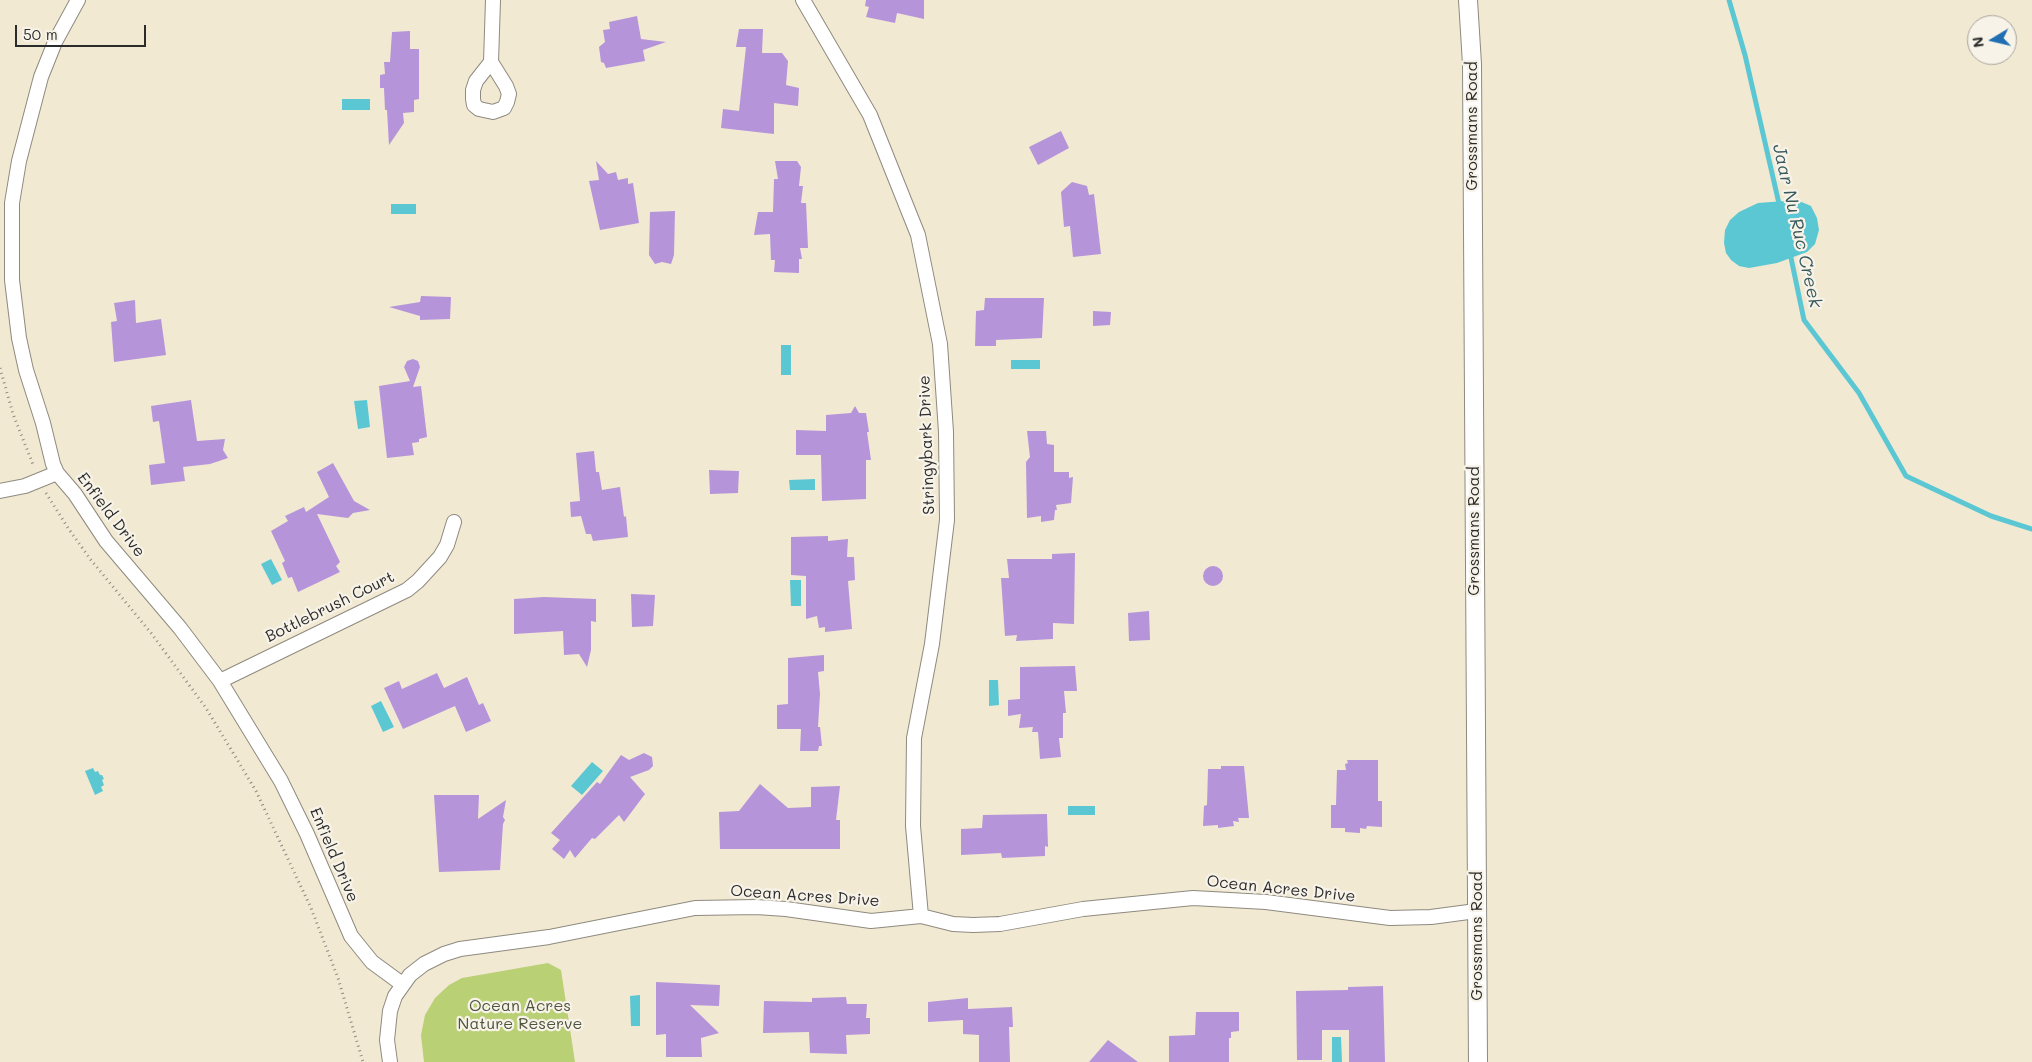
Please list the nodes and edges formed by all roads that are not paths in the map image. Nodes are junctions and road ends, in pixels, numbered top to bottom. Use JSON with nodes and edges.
{"nodes":[{"id":1,"x":78,"y":0,"type":"edge"},
{"id":2,"x":493,"y":0,"type":"edge"},
{"id":3,"x":803,"y":0,"type":"edge"},
{"id":4,"x":1468,"y":0,"type":"edge"},
{"id":5,"x":491,"y":62,"type":"dead end"},
{"id":6,"x":57,"y":473,"type":"junction"},
{"id":7,"x":0,"y":491,"type":"edge"},
{"id":8,"x":454,"y":522,"type":"dead end"},
{"id":9,"x":220,"y":681,"type":"junction"},
{"id":10,"x":1476,"y":911,"type":"junction"},
{"id":11,"x":921,"y":916,"type":"junction"},
{"id":12,"x":402,"y":984,"type":"junction"},
{"id":13,"x":390,"y":1062,"type":"edge"},
{"id":14,"x":1478,"y":1062,"type":"edge"}],
"edges":[{"from":1,"to":6,"type":"street","name":"Enfield Drive"},
{"from":2,"to":5,"type":"street"},
{"from":3,"to":11,"type":"street","name":"Stringybark Drive"},
{"from":4,"to":10,"type":"street","name":"Grossmans Road"},
{"from":6,"to":7,"type":"street"},
{"from":6,"to":9,"type":"street","name":"Enfield Drive"},
{"from":8,"to":9,"type":"street","name":"Bottlebrush Court"},
{"from":9,"to":12,"type":"street","name":"Enfield Drive"},
{"from":10,"to":11,"type":"street","name":"Ocean Acres Drive"},
{"from":10,"to":14,"type":"street","name":"Grossmans Road"},
{"from":11,"to":12,"type":"street","name":"Ocean Acres Drive"},
{"from":12,"to":13,"type":"street","name":"Ocean Acres Drive"}]}
